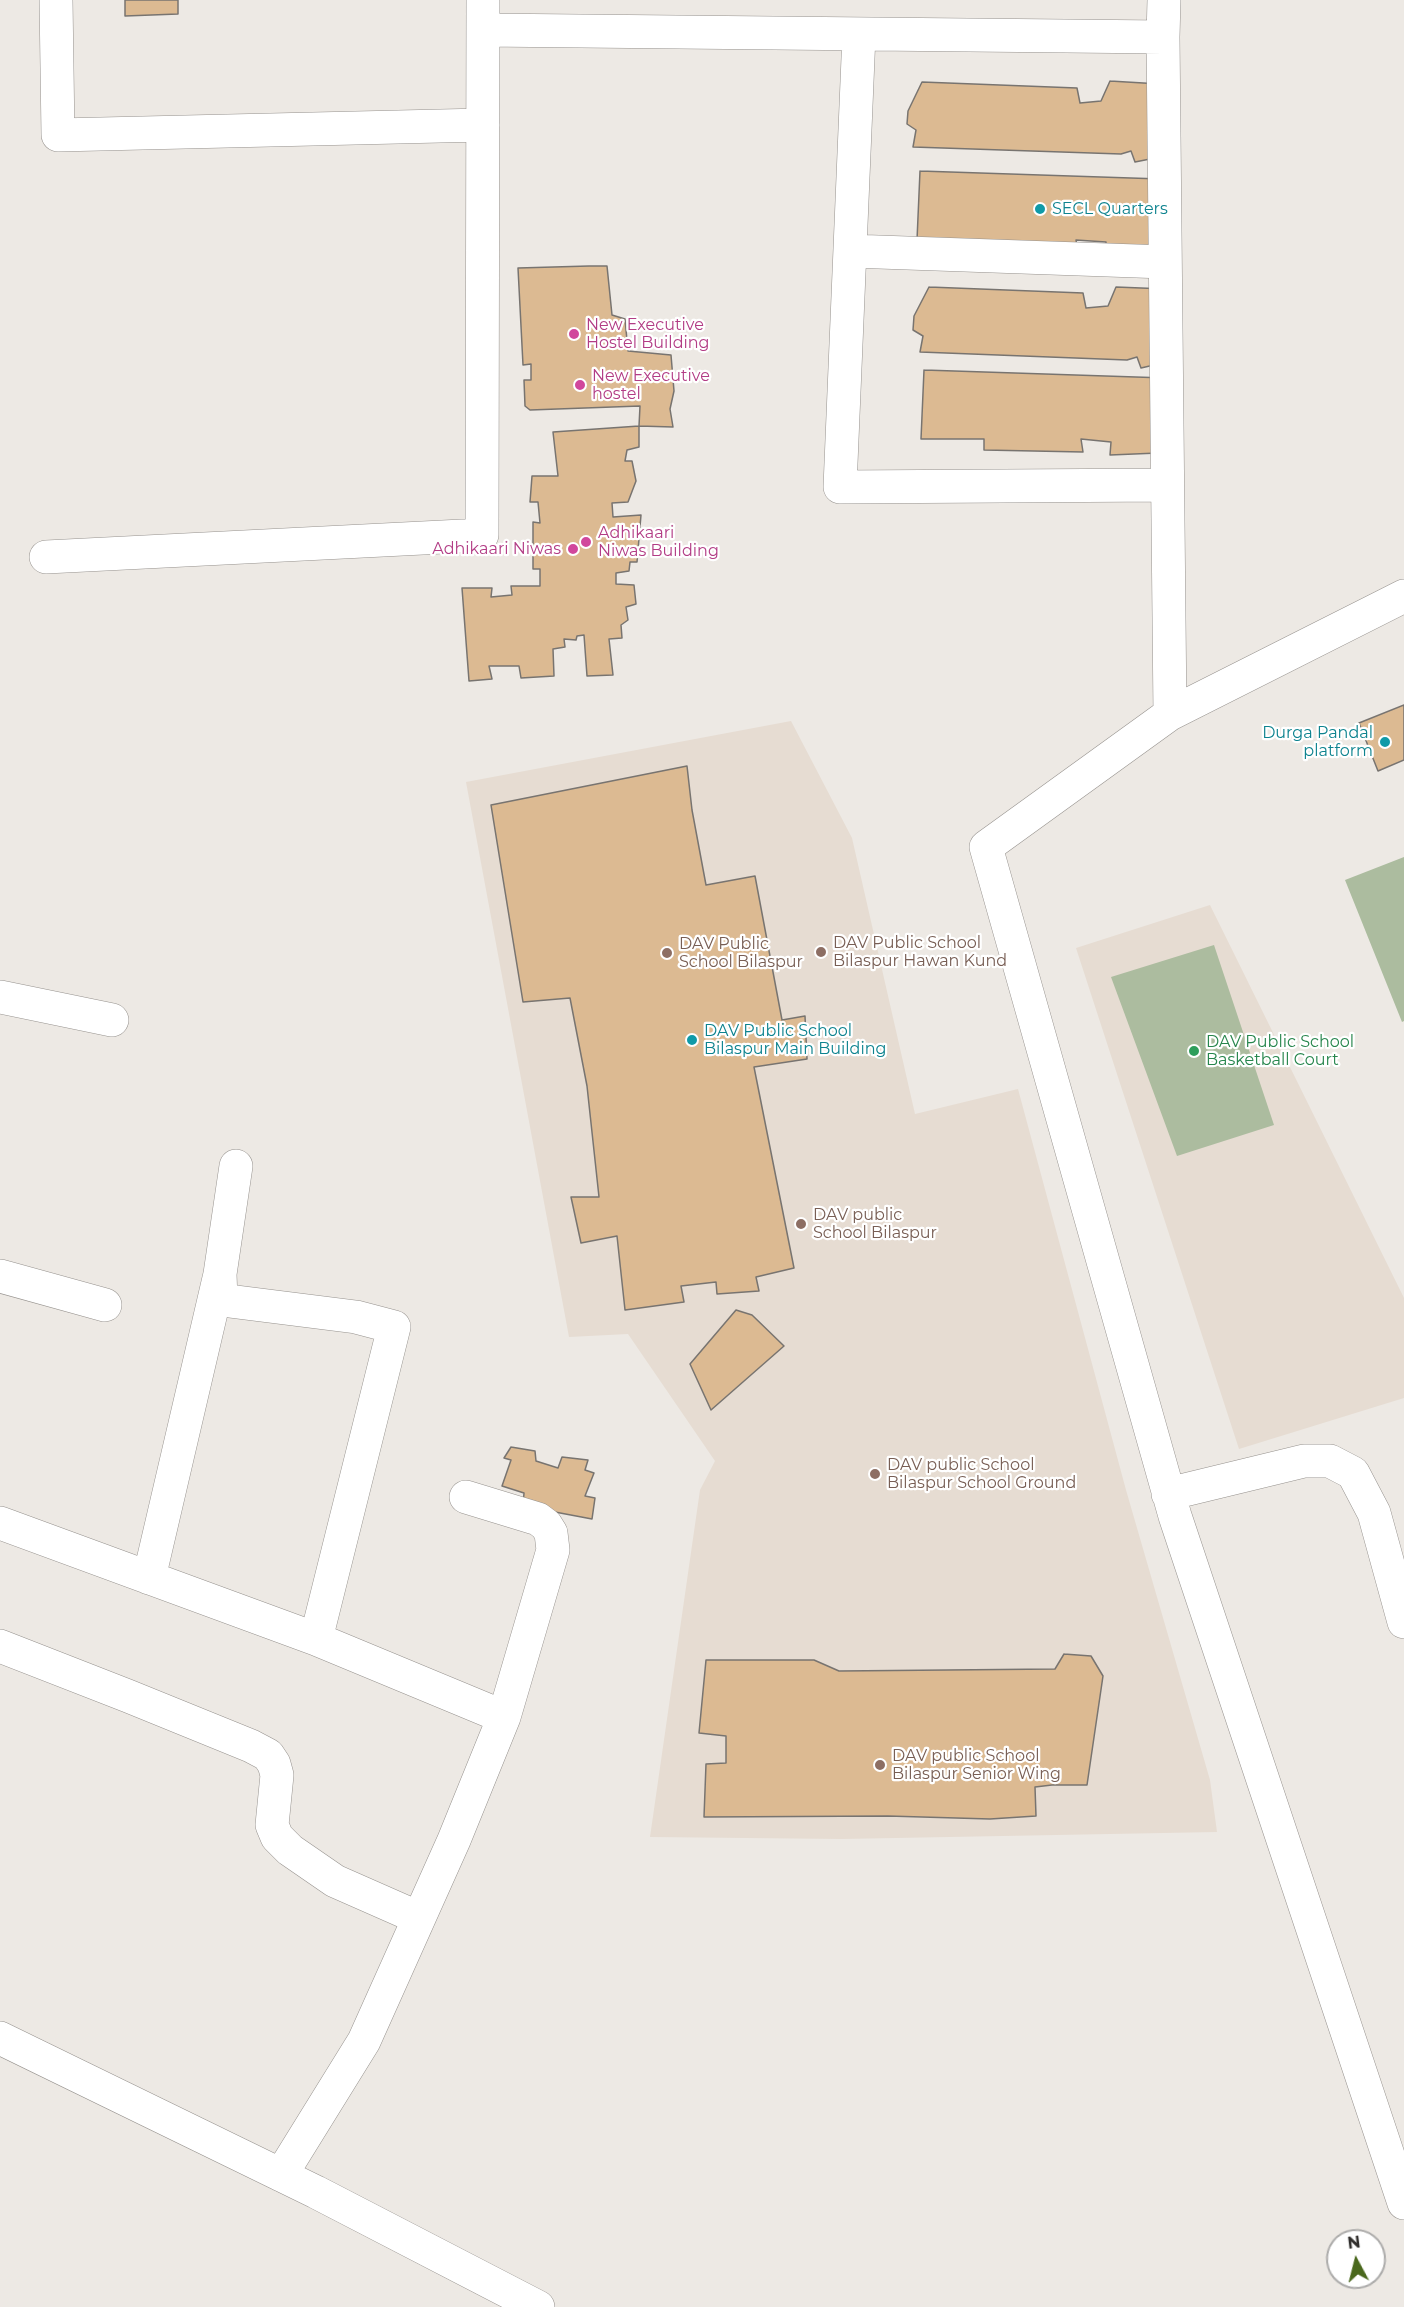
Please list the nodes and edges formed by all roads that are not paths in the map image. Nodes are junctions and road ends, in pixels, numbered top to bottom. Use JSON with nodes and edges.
{"nodes":[{"id":1,"x":56,"y":0,"type":"edge"},
{"id":2,"x":1164,"y":0,"type":"edge"},
{"id":3,"x":483,"y":15,"type":"edge"},
{"id":4,"x":859,"y":34,"type":"junction"},
{"id":5,"x":1163,"y":37,"type":"junction"},
{"id":6,"x":483,"y":125,"type":"junction"},
{"id":7,"x":850,"y":252,"type":"junction"},
{"id":8,"x":1165,"y":262,"type":"junction"},
{"id":9,"x":1167,"y":485,"type":"junction"},
{"id":10,"x":46,"y":557,"type":"dead end"},
{"id":11,"x":1404,"y":596,"type":"edge"},
{"id":12,"x":1170,"y":714,"type":"junction"},
{"id":13,"x":0,"y":997,"type":"edge"},
{"id":14,"x":112,"y":1020,"type":"dead end"},
{"id":15,"x":236,"y":1166,"type":"dead end"},
{"id":16,"x":220,"y":1274,"type":"junction"},
{"id":17,"x":0,"y":1276,"type":"edge"},
{"id":18,"x":105,"y":1305,"type":"dead end"},
{"id":19,"x":1168,"y":1494,"type":"junction"},
{"id":20,"x":466,"y":1497,"type":"dead end"},
{"id":21,"x":0,"y":1523,"type":"edge"},
{"id":22,"x":149,"y":1578,"type":"junction"},
{"id":23,"x":1404,"y":1622,"type":"edge"},
{"id":24,"x":316,"y":1639,"type":"junction"},
{"id":25,"x":0,"y":1646,"type":"edge"},
{"id":26,"x":504,"y":1717,"type":"junction"},
{"id":27,"x":419,"y":1918,"type":"junction"},
{"id":28,"x":0,"y":2038,"type":"edge"},
{"id":29,"x":281,"y":2175,"type":"junction"},
{"id":30,"x":1404,"y":2203,"type":"edge"},
{"id":31,"x":538,"y":2307,"type":"edge"}],
"edges":[{"from":1,"to":6,"type":"street"},
{"from":2,"to":5,"type":"street"},
{"from":3,"to":4,"type":"street"},
{"from":3,"to":6,"type":"street"},
{"from":4,"to":5,"type":"street"},
{"from":4,"to":7,"type":"street"},
{"from":5,"to":8,"type":"street"},
{"from":6,"to":10,"type":"street"},
{"from":7,"to":8,"type":"street"},
{"from":7,"to":9,"type":"street"},
{"from":8,"to":9,"type":"street"},
{"from":9,"to":12,"type":"street"},
{"from":11,"to":12,"type":"street"},
{"from":12,"to":19,"type":"street"},
{"from":13,"to":14,"type":"street"},
{"from":15,"to":16,"type":"street"},
{"from":16,"to":22,"type":"street"},
{"from":16,"to":24,"type":"street"},
{"from":17,"to":18,"type":"street"},
{"from":19,"to":23,"type":"street"},
{"from":19,"to":30,"type":"street"},
{"from":20,"to":26,"type":"street"},
{"from":21,"to":22,"type":"street"},
{"from":22,"to":24,"type":"street"},
{"from":24,"to":26,"type":"street"},
{"from":25,"to":27,"type":"street"},
{"from":26,"to":27,"type":"street"},
{"from":27,"to":29,"type":"street"},
{"from":28,"to":29,"type":"street"},
{"from":29,"to":31,"type":"street"}]}
